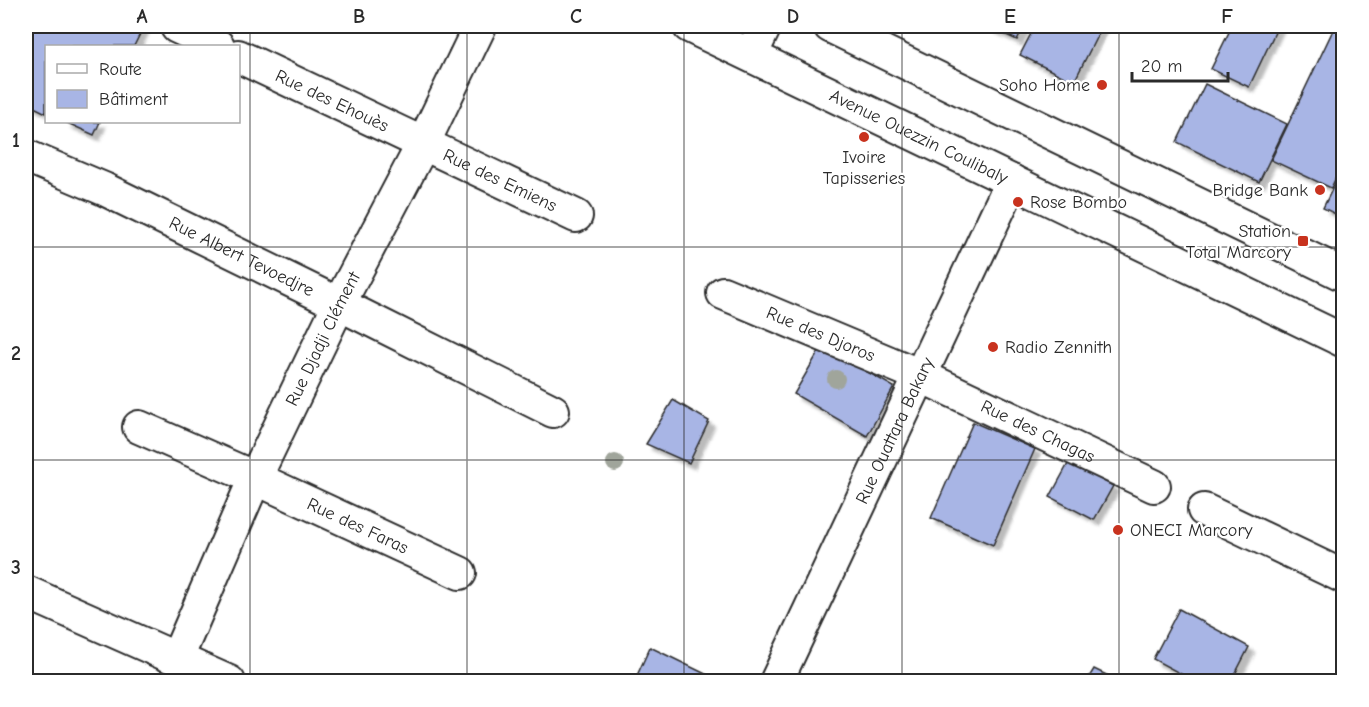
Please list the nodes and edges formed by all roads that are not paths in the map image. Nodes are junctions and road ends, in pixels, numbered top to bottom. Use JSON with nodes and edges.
{"nodes":[{"id":1,"x":480,"y":26,"type":"edge"},
{"id":2,"x":689,"y":26,"type":"edge"},
{"id":3,"x":765,"y":26,"type":"edge"},
{"id":4,"x":830,"y":26,"type":"edge"},
{"id":5,"x":177,"y":27,"type":"edge"},
{"id":6,"x":216,"y":45,"type":"edge"},
{"id":7,"x":751,"y":55,"type":"junction"},
{"id":8,"x":240,"y":57,"type":"edge"},
{"id":9,"x":423,"y":144,"type":"junction"},
{"id":10,"x":26,"y":156,"type":"edge"},
{"id":11,"x":1012,"y":181,"type":"junction"},
{"id":12,"x":576,"y":216,"type":"dead end"},
{"id":13,"x":1344,"y":275,"type":"edge"},
{"id":14,"x":723,"y":293,"type":"dead end"},
{"id":15,"x":339,"y":304,"type":"junction"},
{"id":16,"x":1344,"y":341,"type":"edge"},
{"id":17,"x":921,"y":375,"type":"junction"},
{"id":18,"x":553,"y":411,"type":"dead end"},
{"id":19,"x":139,"y":427,"type":"dead end"},
{"id":20,"x":255,"y":478,"type":"junction"},
{"id":21,"x":1154,"y":486,"type":"dead end"},
{"id":22,"x":1204,"y":510,"type":"dead end"},
{"id":23,"x":460,"y":573,"type":"dead end"},
{"id":24,"x":1344,"y":577,"type":"edge"},
{"id":25,"x":26,"y":592,"type":"edge"},
{"id":26,"x":177,"y":658,"type":"junction"},
{"id":27,"x":229,"y":681,"type":"edge"},
{"id":28,"x":776,"y":681,"type":"edge"}],
"edges":[{"from":1,"to":9,"type":"street","name":"Rue Djadji Clément"},
{"from":2,"to":7,"type":"street","name":"Avenue Ouezzin Coulibaly"},
{"from":3,"to":7,"type":"street"},
{"from":4,"to":13,"type":"street"},
{"from":5,"to":6,"type":"street"},
{"from":7,"to":11,"type":"street","name":"Avenue Ouezzin Coulibaly"},
{"from":8,"to":9,"type":"street","name":"Rue des Ehouès"},
{"from":9,"to":12,"type":"street","name":"Rue des Emiens"},
{"from":9,"to":15,"type":"street","name":"Rue Djadji Clément"},
{"from":10,"to":15,"type":"street","name":"Rue Albert Tevoedjre"},
{"from":11,"to":16,"type":"street","name":"Avenue Ouezzin Coulibaly"},
{"from":11,"to":17,"type":"street","name":"Rue Ouattara Bakary"},
{"from":14,"to":17,"type":"street","name":"Rue des Djoros"},
{"from":15,"to":18,"type":"street","name":"Rue Albert Tevoedjre"},
{"from":15,"to":20,"type":"street","name":"Rue Djadji Clément"},
{"from":17,"to":21,"type":"street","name":"Rue des Chagas"},
{"from":17,"to":28,"type":"street","name":"Rue Ouattara Bakary"},
{"from":19,"to":20,"type":"street","name":"Rue des Faras"},
{"from":20,"to":23,"type":"street","name":"Rue des Faras"},
{"from":20,"to":26,"type":"street","name":"Rue Djadji Clément"},
{"from":22,"to":24,"type":"street"},
{"from":25,"to":26,"type":"street"},
{"from":26,"to":27,"type":"street"}]}
